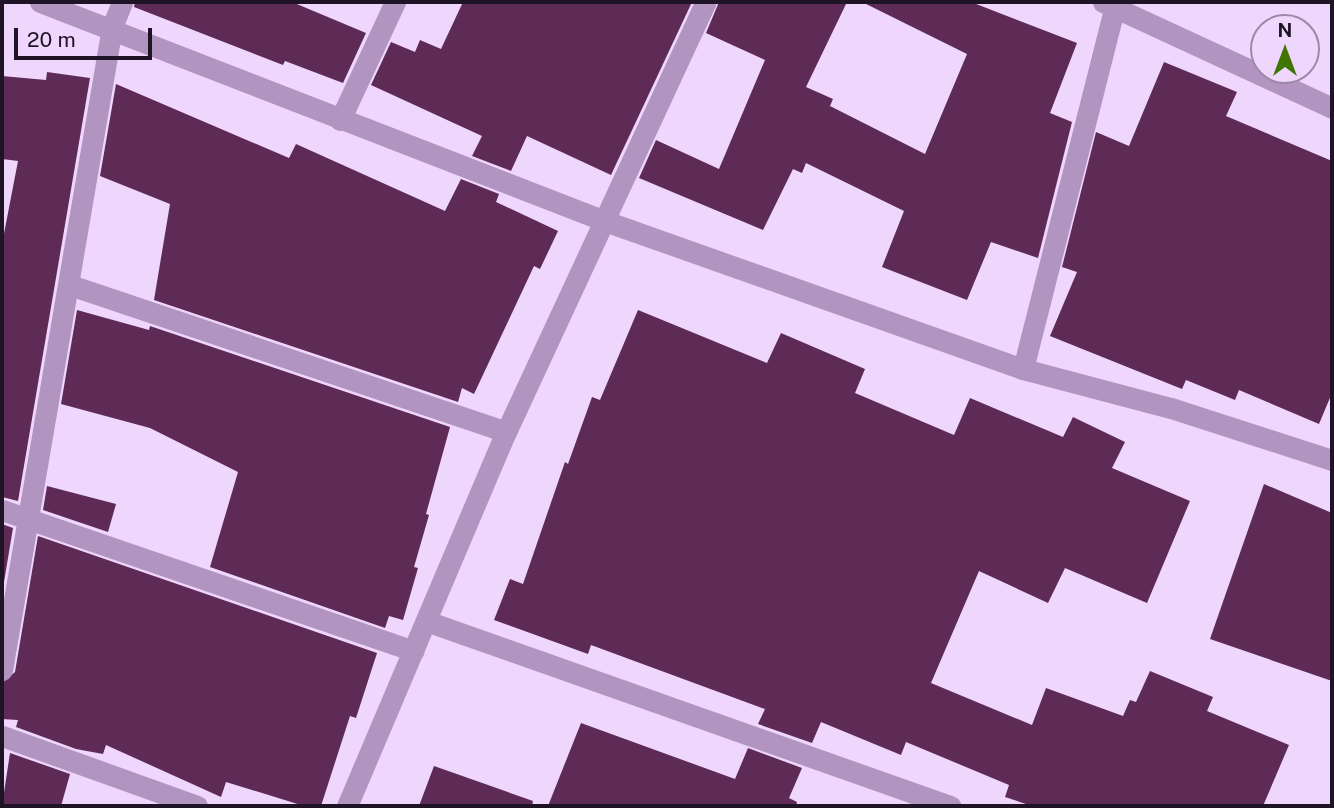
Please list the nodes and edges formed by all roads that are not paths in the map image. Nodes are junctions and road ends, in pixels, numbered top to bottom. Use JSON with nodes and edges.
{"nodes":[{"id":1,"x":40,"y":2,"type":"edge"},
{"id":2,"x":122,"y":2,"type":"edge"},
{"id":3,"x":395,"y":2,"type":"edge"},
{"id":4,"x":706,"y":2,"type":"edge"},
{"id":5,"x":1111,"y":4,"type":"edge"},
{"id":6,"x":112,"y":27,"type":"junction"},
{"id":7,"x":1332,"y":108,"type":"edge"},
{"id":8,"x":340,"y":120,"type":"junction"},
{"id":9,"x":602,"y":220,"type":"junction"},
{"id":10,"x":70,"y":285,"type":"junction"},
{"id":11,"x":1023,"y":369,"type":"junction"},
{"id":12,"x":506,"y":432,"type":"junction"},
{"id":13,"x":1332,"y":460,"type":"edge"},
{"id":14,"x":2,"y":510,"type":"edge"},
{"id":15,"x":27,"y":519,"type":"junction"},
{"id":16,"x":429,"y":622,"type":"junction"},
{"id":17,"x":413,"y":651,"type":"junction"},
{"id":18,"x":2,"y":670,"type":"edge"},
{"id":19,"x":2,"y":736,"type":"edge"},
{"id":20,"x":197,"y":806,"type":"edge"},
{"id":21,"x":347,"y":806,"type":"edge"},
{"id":22,"x":950,"y":806,"type":"edge"}],
"edges":[{"from":1,"to":6,"type":"street"},
{"from":2,"to":6,"type":"street"},
{"from":3,"to":8,"type":"street"},
{"from":4,"to":9,"type":"street"},
{"from":5,"to":7,"type":"street"},
{"from":5,"to":11,"type":"street"},
{"from":6,"to":8,"type":"street"},
{"from":6,"to":10,"type":"street"},
{"from":8,"to":9,"type":"street"},
{"from":9,"to":11,"type":"street"},
{"from":9,"to":12,"type":"street"},
{"from":10,"to":12,"type":"street"},
{"from":10,"to":15,"type":"street"},
{"from":11,"to":13,"type":"street"},
{"from":12,"to":16,"type":"street"},
{"from":14,"to":15,"type":"street"},
{"from":15,"to":17,"type":"street"},
{"from":15,"to":18,"type":"street"},
{"from":16,"to":17,"type":"street"},
{"from":16,"to":22,"type":"street"},
{"from":17,"to":21,"type":"street"},
{"from":19,"to":20,"type":"street"}]}
